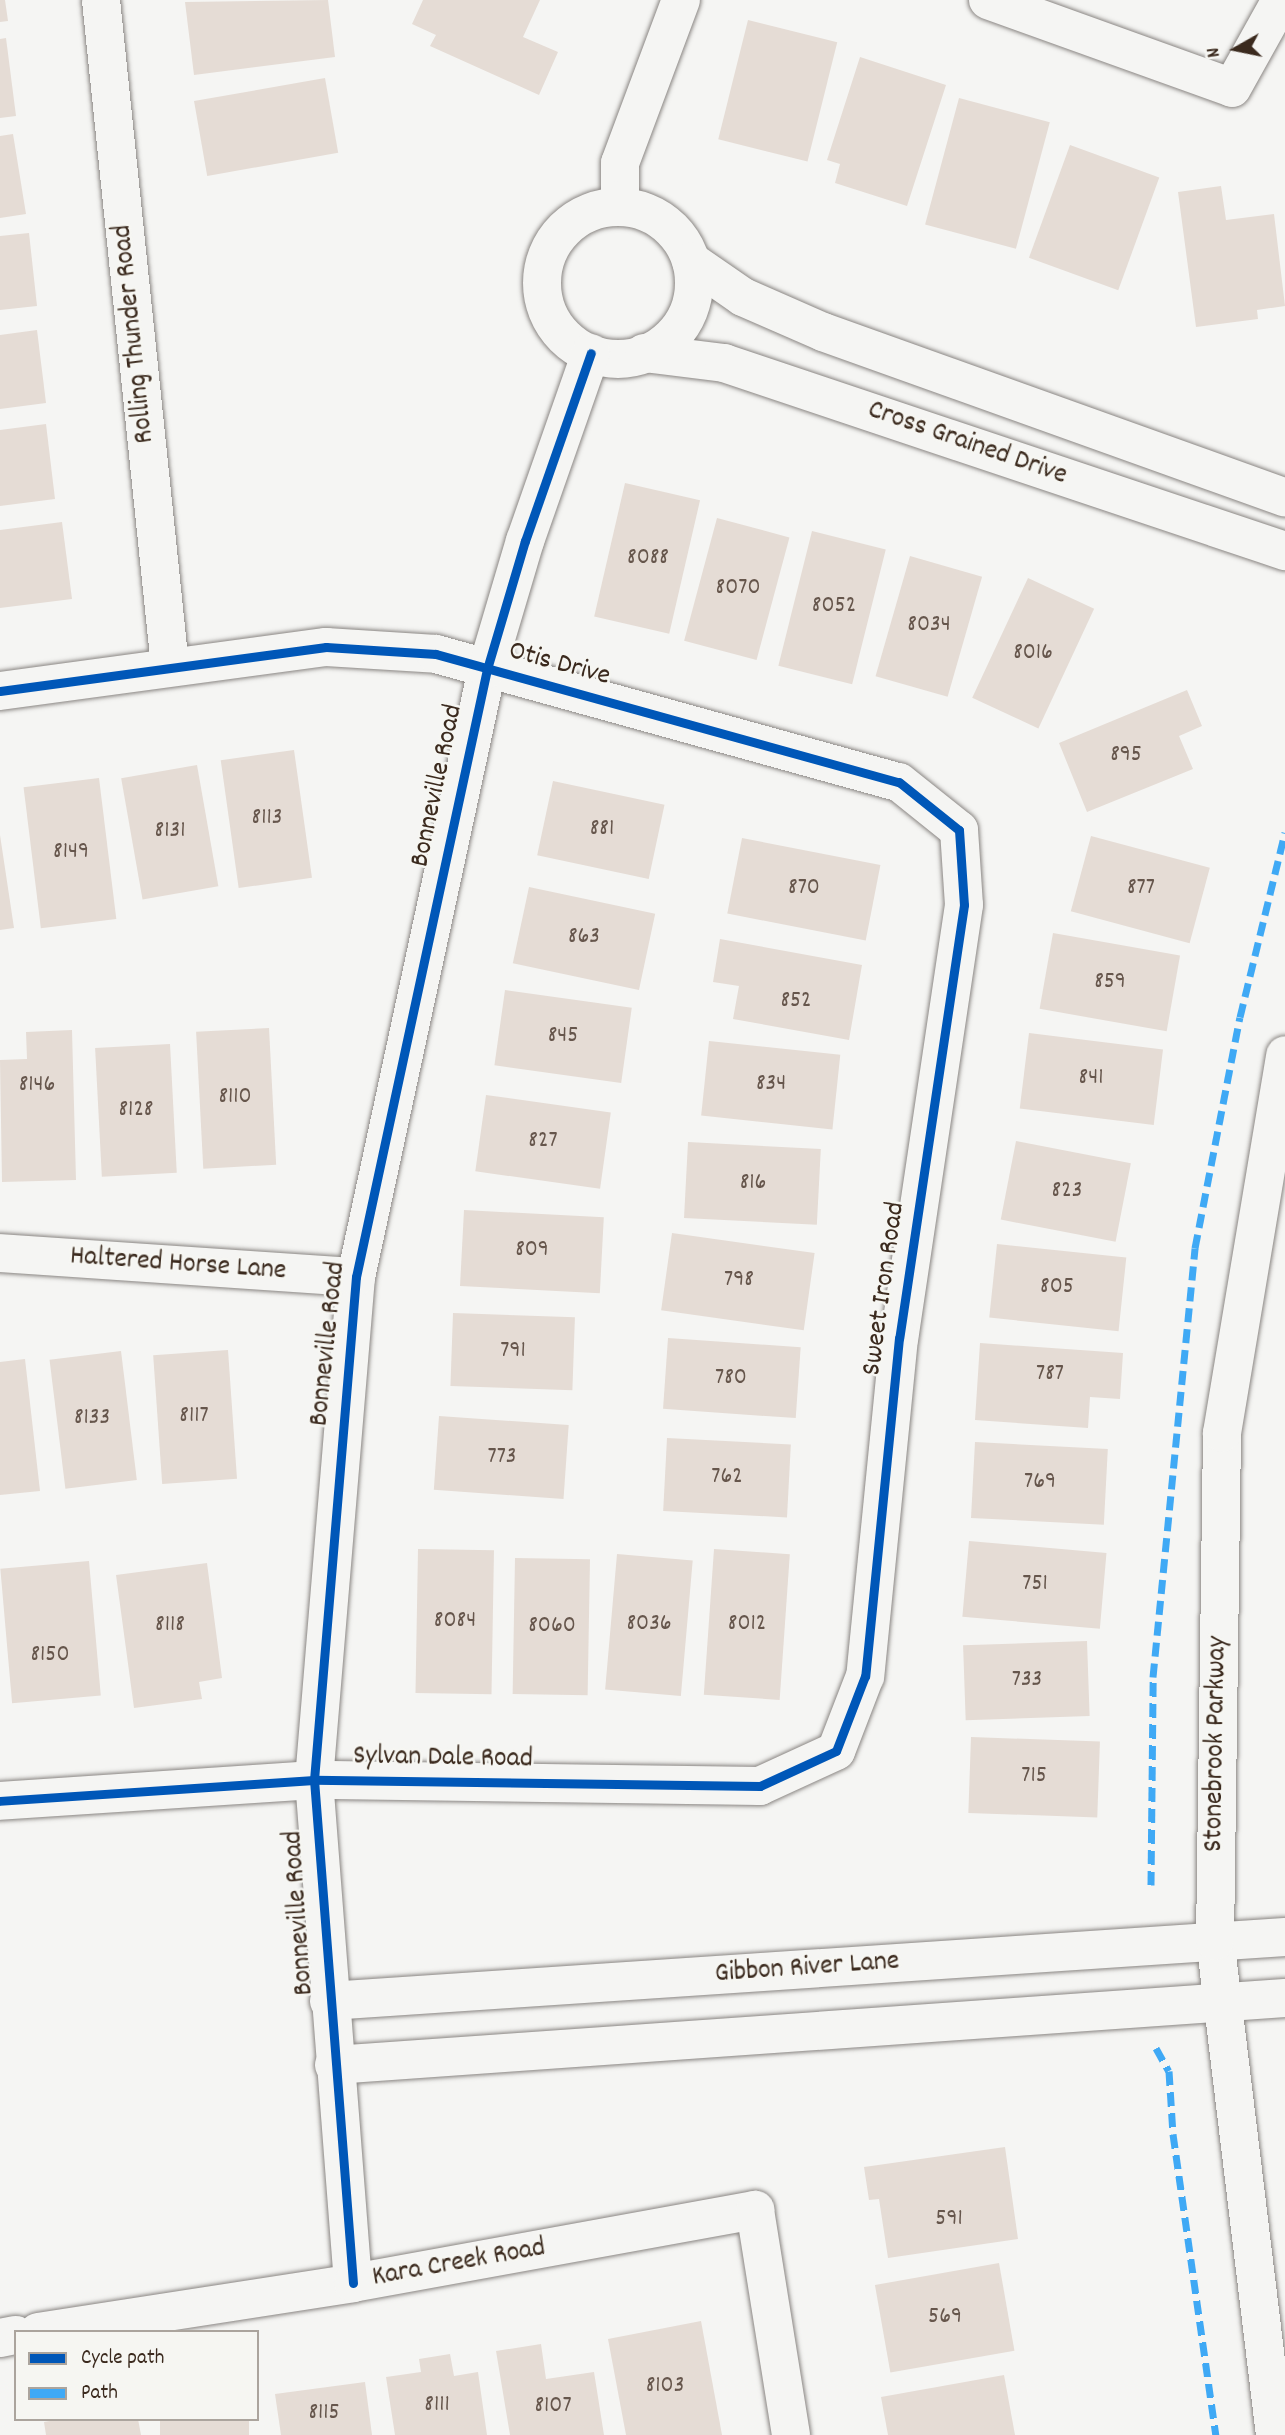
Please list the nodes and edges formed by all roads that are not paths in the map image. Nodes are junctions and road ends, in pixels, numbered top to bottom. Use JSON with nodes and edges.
{"nodes":[{"id":1,"x":101,"y":0,"type":"edge"},
{"id":2,"x":681,"y":0,"type":"edge"},
{"id":3,"x":988,"y":0,"type":"edge"},
{"id":4,"x":1281,"y":0,"type":"edge"},
{"id":5,"x":620,"y":207,"type":"junction"},
{"id":6,"x":691,"y":261,"type":"junction"},
{"id":7,"x":644,"y":353,"type":"junction"},
{"id":8,"x":591,"y":354,"type":"junction"},
{"id":9,"x":1285,"y":497,"type":"edge"},
{"id":10,"x":1285,"y":551,"type":"edge"},
{"id":11,"x":170,"y":667,"type":"junction"},
{"id":12,"x":487,"y":669,"type":"junction"},
{"id":13,"x":0,"y":691,"type":"edge"},
{"id":14,"x":959,"y":830,"type":"joint"},
{"id":15,"x":1285,"y":1055,"type":"edge"},
{"id":16,"x":0,"y":1253,"type":"edge"},
{"id":17,"x":356,"y":1277,"type":"junction"},
{"id":18,"x":836,"y":1751,"type":"joint"},
{"id":19,"x":314,"y":1780,"type":"junction"},
{"id":20,"x":0,"y":1801,"type":"edge"},
{"id":21,"x":1285,"y":1937,"type":"edge"},
{"id":22,"x":1214,"y":1941,"type":"junction"},
{"id":23,"x":1285,"y":1998,"type":"edge"},
{"id":24,"x":329,"y":2001,"type":"junction"},
{"id":25,"x":1221,"y":2003,"type":"junction"},
{"id":26,"x":334,"y":2065,"type":"junction"},
{"id":27,"x":353,"y":2283,"type":"junction"},
{"id":28,"x":51,"y":2330,"type":"edge"},
{"id":29,"x":790,"y":2435,"type":"edge"},
{"id":30,"x":1275,"y":2435,"type":"edge"}],
"edges":[{"from":1,"to":11,"type":"street","name":"Rolling Thunder Road"},
{"from":2,"to":5,"type":"street"},
{"from":3,"to":4,"type":"street"},
{"from":5,"to":6,"type":"street"},
{"from":5,"to":8,"type":"street"},
{"from":6,"to":7,"type":"street"},
{"from":6,"to":9,"type":"street","name":"Cross Grained Drive"},
{"from":7,"to":8,"type":"street"},
{"from":7,"to":10,"type":"street","name":"Cross Grained Drive"},
{"from":8,"to":12,"type":"street","name":"Bonneville Road"},
{"from":11,"to":12,"type":"street","name":"Otis Drive"},
{"from":11,"to":13,"type":"street","name":"Otis Drive"},
{"from":12,"to":14,"type":"street","name":"Otis Drive"},
{"from":12,"to":17,"type":"street","name":"Bonneville Road"},
{"from":14,"to":18,"type":"street","name":"Sweet Iron Road"},
{"from":15,"to":22,"type":"street","name":"Stonebrook Parkway"},
{"from":16,"to":17,"type":"street","name":"Haltered Horse Lane"},
{"from":17,"to":19,"type":"street","name":"Bonneville Road"},
{"from":18,"to":19,"type":"street","name":"Sylvan Dale Road"},
{"from":19,"to":20,"type":"street","name":"Sylvan Dale Road"},
{"from":19,"to":24,"type":"street","name":"Bonneville Road"},
{"from":21,"to":22,"type":"street","name":"Gibbon River Lane"},
{"from":22,"to":24,"type":"street","name":"Gibbon River Lane"},
{"from":22,"to":25,"type":"street","name":"Stonebrook Parkway"},
{"from":23,"to":25,"type":"street"},
{"from":24,"to":26,"type":"street","name":"Bonneville Road"},
{"from":25,"to":26,"type":"street"},
{"from":25,"to":30,"type":"street","name":"Stonebrook Parkway"},
{"from":26,"to":27,"type":"street","name":"Bonneville Road"},
{"from":27,"to":28,"type":"street","name":"Kara Creek Road"},
{"from":27,"to":29,"type":"street","name":"Kara Creek Road"}]}
